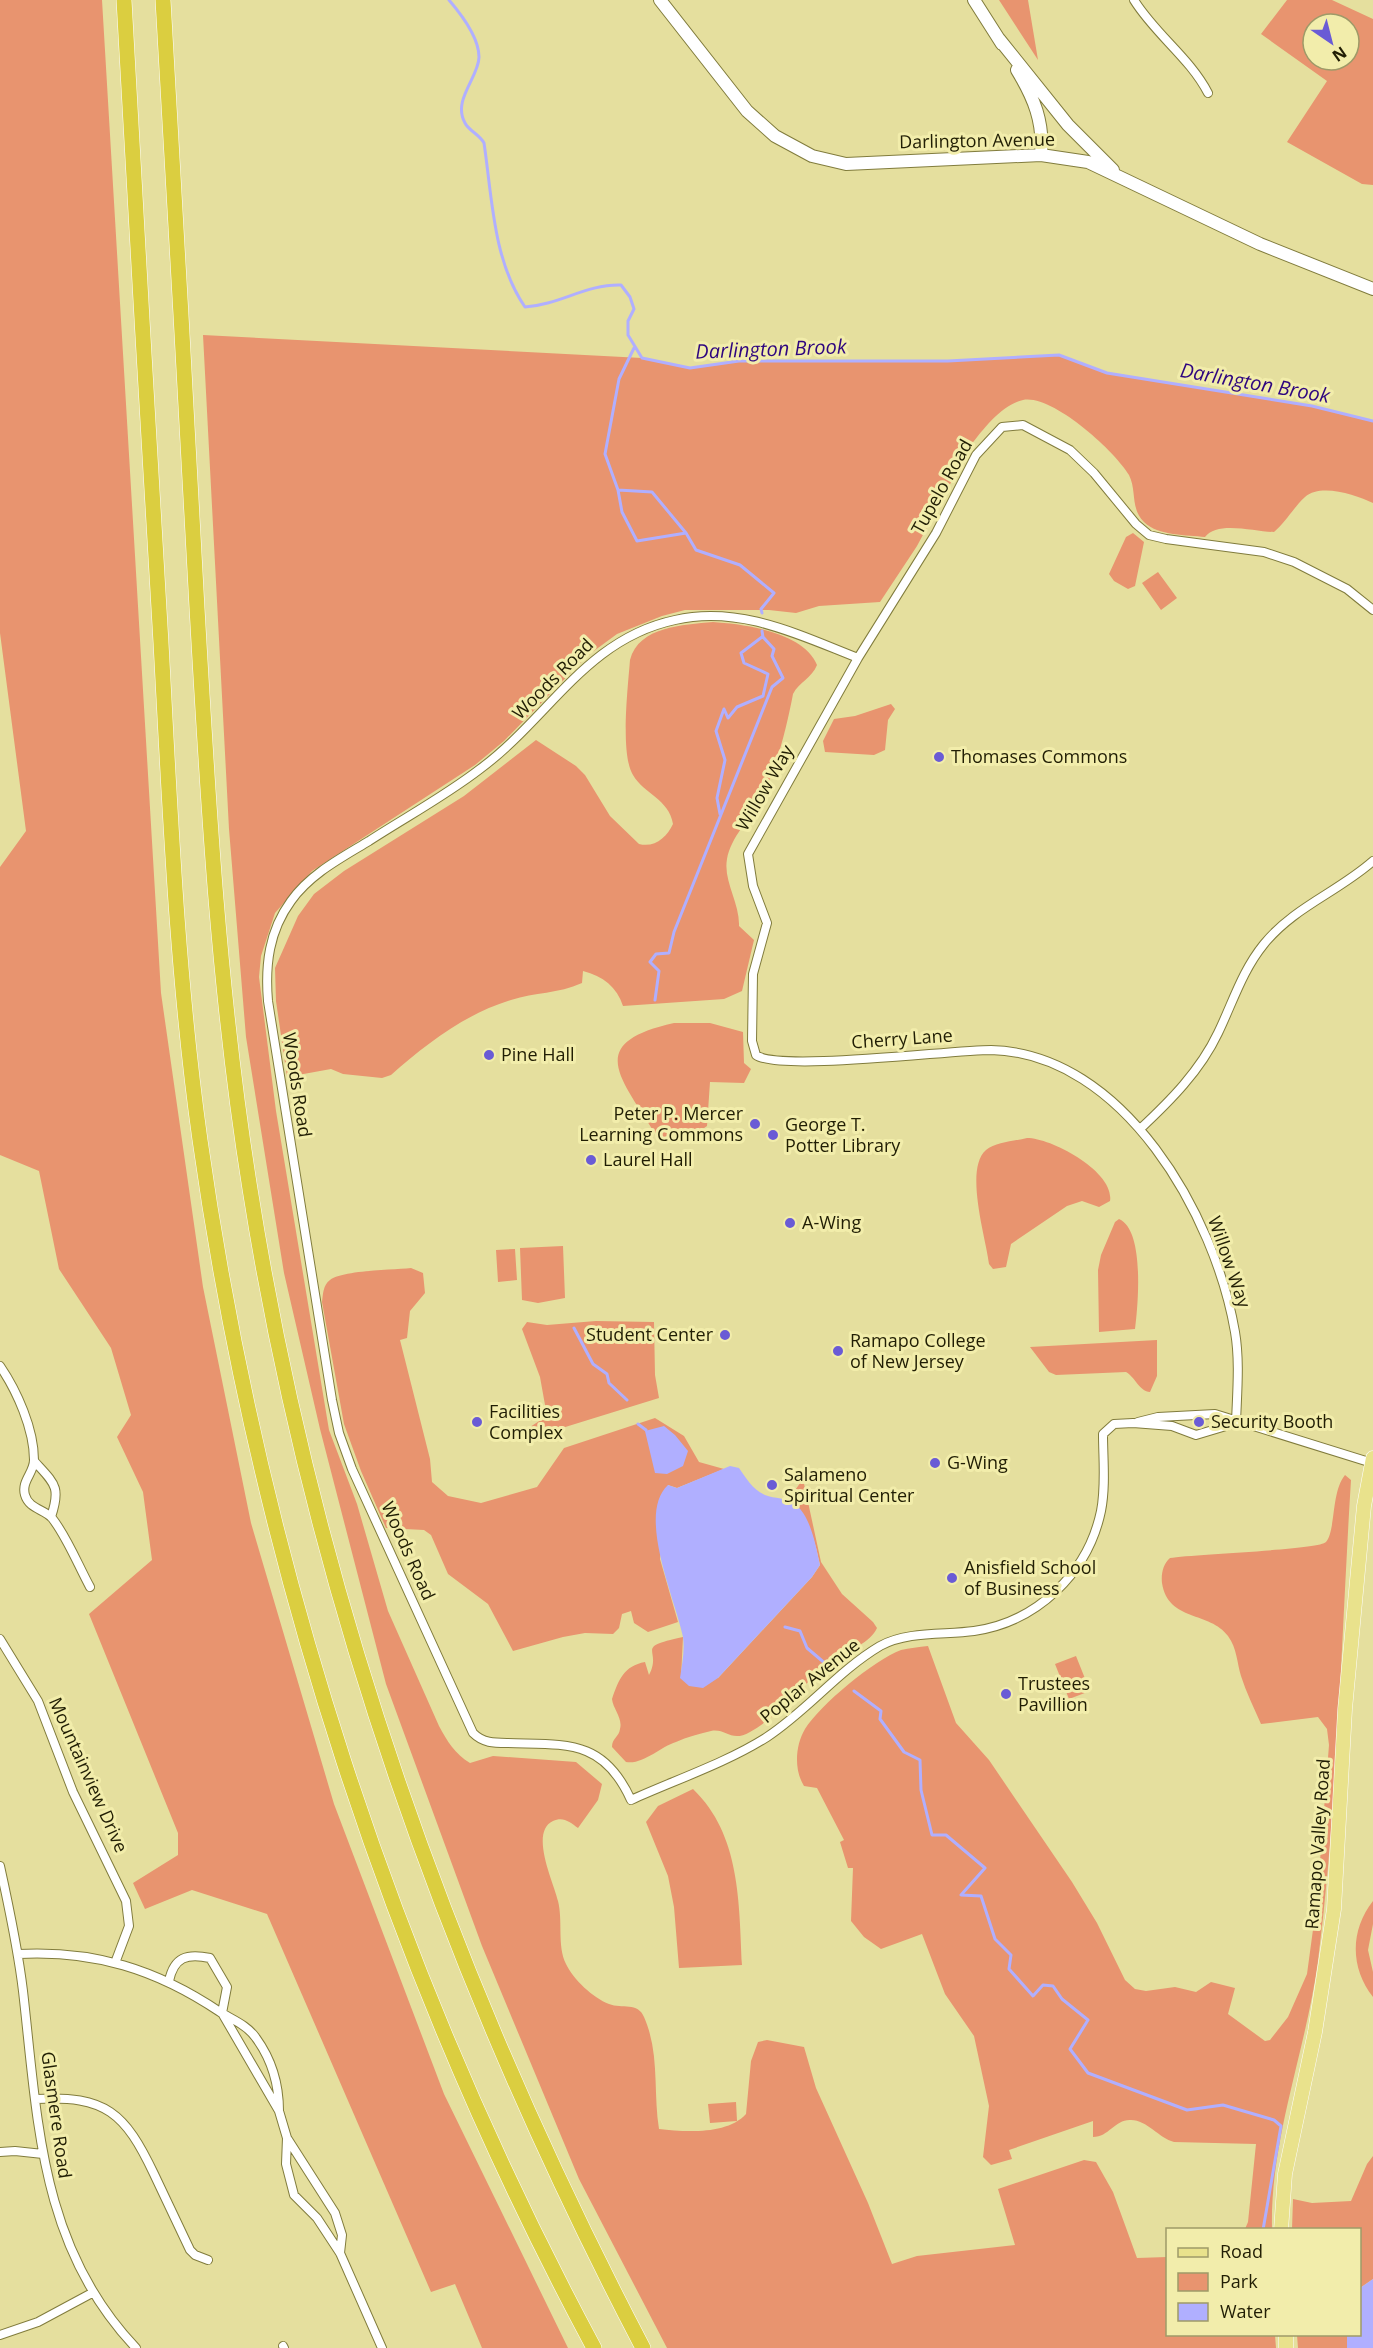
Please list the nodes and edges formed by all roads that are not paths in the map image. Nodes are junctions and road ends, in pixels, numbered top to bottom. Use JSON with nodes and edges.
{"nodes":[{"id":1,"x":124,"y":0,"type":"edge"},
{"id":2,"x":163,"y":0,"type":"edge"},
{"id":3,"x":660,"y":0,"type":"edge"},
{"id":4,"x":974,"y":0,"type":"edge"},
{"id":5,"x":1134,"y":0,"type":"edge"},
{"id":6,"x":999,"y":39,"type":"junction"},
{"id":7,"x":1208,"y":93,"type":"dead end"},
{"id":8,"x":1041,"y":155,"type":"junction"},
{"id":9,"x":1126,"y":181,"type":"junction"},
{"id":10,"x":1373,"y":289,"type":"edge"},
{"id":11,"x":1373,"y":610,"type":"edge"},
{"id":12,"x":858,"y":658,"type":"junction"},
{"id":13,"x":1373,"y":861,"type":"edge"},
{"id":14,"x":761,"y":944,"type":"joint"},
{"id":15,"x":1140,"y":1129,"type":"junction"},
{"id":16,"x":0,"y":1366,"type":"edge"},
{"id":17,"x":1133,"y":1423,"type":"junction"},
{"id":18,"x":1236,"y":1423,"type":"junction"},
{"id":19,"x":1372,"y":1461,"type":"edge"},
{"id":20,"x":35,"y":1462,"type":"junction"},
{"id":21,"x":51,"y":1517,"type":"junction"},
{"id":22,"x":90,"y":1587,"type":"dead end"},
{"id":23,"x":0,"y":1639,"type":"edge"},
{"id":24,"x":631,"y":1800,"type":"joint"},
{"id":25,"x":0,"y":1866,"type":"edge"},
{"id":26,"x":18,"y":1954,"type":"junction"},
{"id":27,"x":115,"y":1963,"type":"junction"},
{"id":28,"x":169,"y":1981,"type":"junction"},
{"id":29,"x":222,"y":2013,"type":"junction"},
{"id":30,"x":36,"y":2099,"type":"junction"},
{"id":31,"x":279,"y":2111,"type":"junction"},
{"id":32,"x":287,"y":2138,"type":"junction"},
{"id":33,"x":0,"y":2152,"type":"edge"},
{"id":34,"x":43,"y":2154,"type":"junction"},
{"id":35,"x":1281,"y":2228,"type":"edge"},
{"id":36,"x":340,"y":2253,"type":"junction"},
{"id":37,"x":208,"y":2260,"type":"dead end"},
{"id":38,"x":92,"y":2293,"type":"junction"},
{"id":39,"x":0,"y":2335,"type":"edge"},
{"id":40,"x":136,"y":2348,"type":"edge"},
{"id":41,"x":382,"y":2348,"type":"edge"},
{"id":42,"x":594,"y":2348,"type":"edge"},
{"id":43,"x":643,"y":2348,"type":"edge"}],
"edges":[{"from":1,"to":42,"type":"highway"},
{"from":2,"to":43,"type":"highway"},
{"from":3,"to":8,"type":"main road","name":"Darlington Avenue"},
{"from":4,"to":6,"type":"main road"},
{"from":5,"to":7,"type":"street"},
{"from":6,"to":8,"type":"main road"},
{"from":6,"to":9,"type":"main road"},
{"from":8,"to":9,"type":"main road","name":"Darlington Avenue"},
{"from":9,"to":10,"type":"main road","name":"Darlington Avenue"},
{"from":11,"to":12,"type":"street","name":"Tupelo Road"},
{"from":12,"to":14,"type":"street","name":"Willow Way"},
{"from":12,"to":24,"type":"street","name":"Woods Road"},
{"from":13,"to":15,"type":"street"},
{"from":14,"to":15,"type":"street","name":"Cherry Lane"},
{"from":15,"to":18,"type":"street","name":"Willow Way"},
{"from":16,"to":20,"type":"street"},
{"from":17,"to":18,"type":"street","name":"Poplar Avenue"},
{"from":17,"to":18,"type":"street"},
{"from":17,"to":24,"type":"street","name":"Poplar Avenue"},
{"from":18,"to":19,"type":"street","name":"Poplar Avenue"},
{"from":19,"to":35,"type":"main road","name":"Ramapo Valley Road"},
{"from":20,"to":21,"type":"street"},
{"from":20,"to":21,"type":"street"},
{"from":21,"to":22,"type":"street"},
{"from":23,"to":27,"type":"street","name":"Mountainview Drive"},
{"from":25,"to":26,"type":"street","name":"Glasmere Road"},
{"from":26,"to":27,"type":"street"},
{"from":26,"to":30,"type":"street","name":"Glasmere Road"},
{"from":27,"to":28,"type":"street"},
{"from":28,"to":29,"type":"street"},
{"from":28,"to":29,"type":"street"},
{"from":29,"to":31,"type":"street"},
{"from":29,"to":31,"type":"street"},
{"from":30,"to":34,"type":"street","name":"Glasmere Road"},
{"from":30,"to":37,"type":"street"},
{"from":31,"to":32,"type":"street"},
{"from":32,"to":36,"type":"street"},
{"from":32,"to":36,"type":"street"},
{"from":33,"to":34,"type":"street"},
{"from":34,"to":38,"type":"street","name":"Glasmere Road"},
{"from":36,"to":41,"type":"street"},
{"from":38,"to":39,"type":"street"},
{"from":38,"to":40,"type":"street","name":"Glasmere Road"}]}
